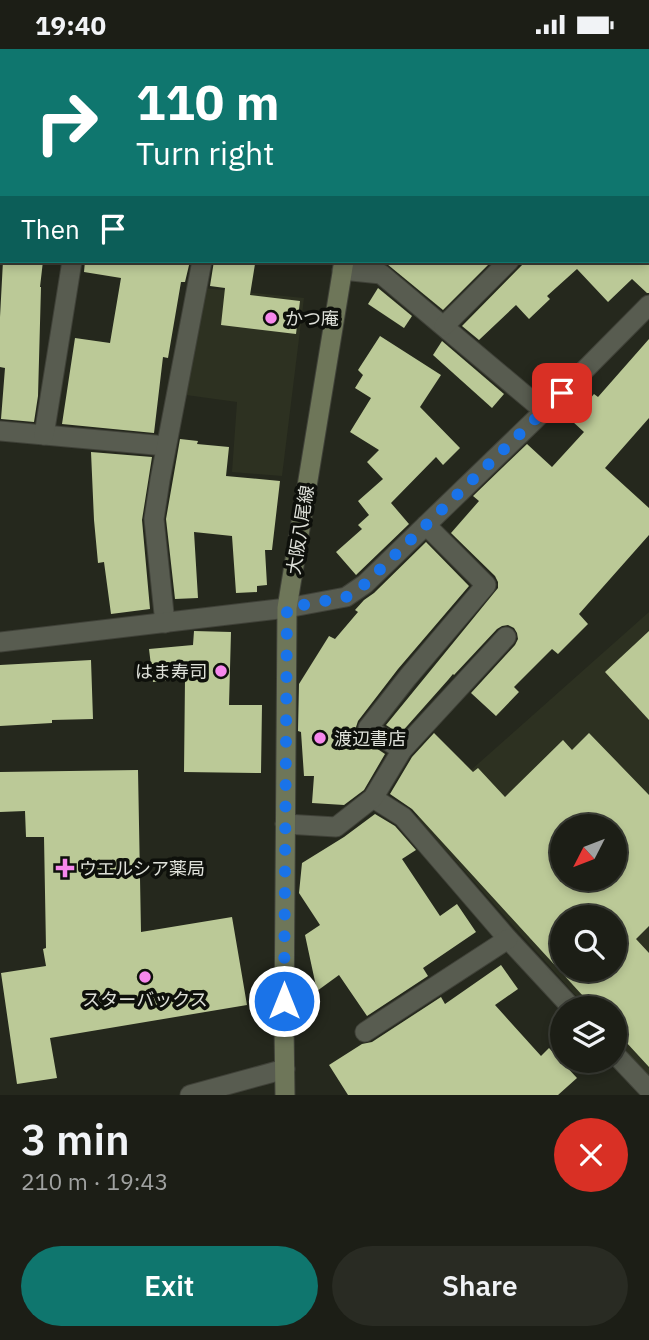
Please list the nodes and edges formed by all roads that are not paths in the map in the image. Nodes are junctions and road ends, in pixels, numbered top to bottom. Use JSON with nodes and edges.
{"nodes":[{"id":1,"x":72,"y":263,"type":"edge"},
{"id":2,"x":202,"y":263,"type":"edge"},
{"id":3,"x":507,"y":263,"type":"edge"},
{"id":4,"x":343,"y":265,"type":"edge"},
{"id":5,"x":649,"y":305,"type":"edge"},
{"id":6,"x":444,"y":326,"type":"junction"},
{"id":7,"x":544,"y":411,"type":"junction"},
{"id":8,"x":0,"y":431,"type":"edge"},
{"id":9,"x":44,"y":435,"type":"junction"},
{"id":10,"x":166,"y":446,"type":"junction"},
{"id":11,"x":426,"y":525,"type":"junction"},
{"id":12,"x":287,"y":608,"type":"junction"},
{"id":13,"x":165,"y":623,"type":"junction"},
{"id":14,"x":506,"y":637,"type":"dead end"},
{"id":15,"x":0,"y":642,"type":"edge"},
{"id":16,"x":402,"y":750,"type":"junction"},
{"id":17,"x":373,"y":798,"type":"junction"},
{"id":18,"x":285,"y":824,"type":"junction"},
{"id":19,"x":508,"y":939,"type":"junction"},
{"id":20,"x":561,"y":996,"type":"edge"},
{"id":21,"x":365,"y":1032,"type":"dead end"},
{"id":22,"x":627,"y":1067,"type":"edge"},
{"id":23,"x":285,"y":1069,"type":"junction"},
{"id":24,"x":649,"y":1090,"type":"edge"},
{"id":25,"x":190,"y":1095,"type":"edge"},
{"id":26,"x":285,"y":1095,"type":"edge"}],
"edges":[{"from":1,"to":9,"type":"street"},
{"from":2,"to":10,"type":"street"},
{"from":3,"to":6,"type":"street"},
{"from":4,"to":6,"type":"street"},
{"from":4,"to":12,"type":"main road","name":"大阪八尾線"},
{"from":5,"to":7,"type":"street"},
{"from":6,"to":7,"type":"street"},
{"from":7,"to":11,"type":"street"},
{"from":8,"to":9,"type":"street"},
{"from":9,"to":10,"type":"street"},
{"from":10,"to":13,"type":"street"},
{"from":11,"to":12,"type":"street"},
{"from":11,"to":16,"type":"street"},
{"from":12,"to":13,"type":"street"},
{"from":12,"to":18,"type":"main road","name":"大阪八尾線"},
{"from":13,"to":15,"type":"street"},
{"from":14,"to":16,"type":"street"},
{"from":16,"to":17,"type":"street"},
{"from":17,"to":18,"type":"street"},
{"from":17,"to":19,"type":"street"},
{"from":18,"to":23,"type":"main road","name":"大阪八尾線"},
{"from":19,"to":20,"type":"street"},
{"from":19,"to":21,"type":"street"},
{"from":22,"to":24,"type":"street"},
{"from":23,"to":25,"type":"street"},
{"from":23,"to":26,"type":"main road","name":"大阪八尾線"}]}
